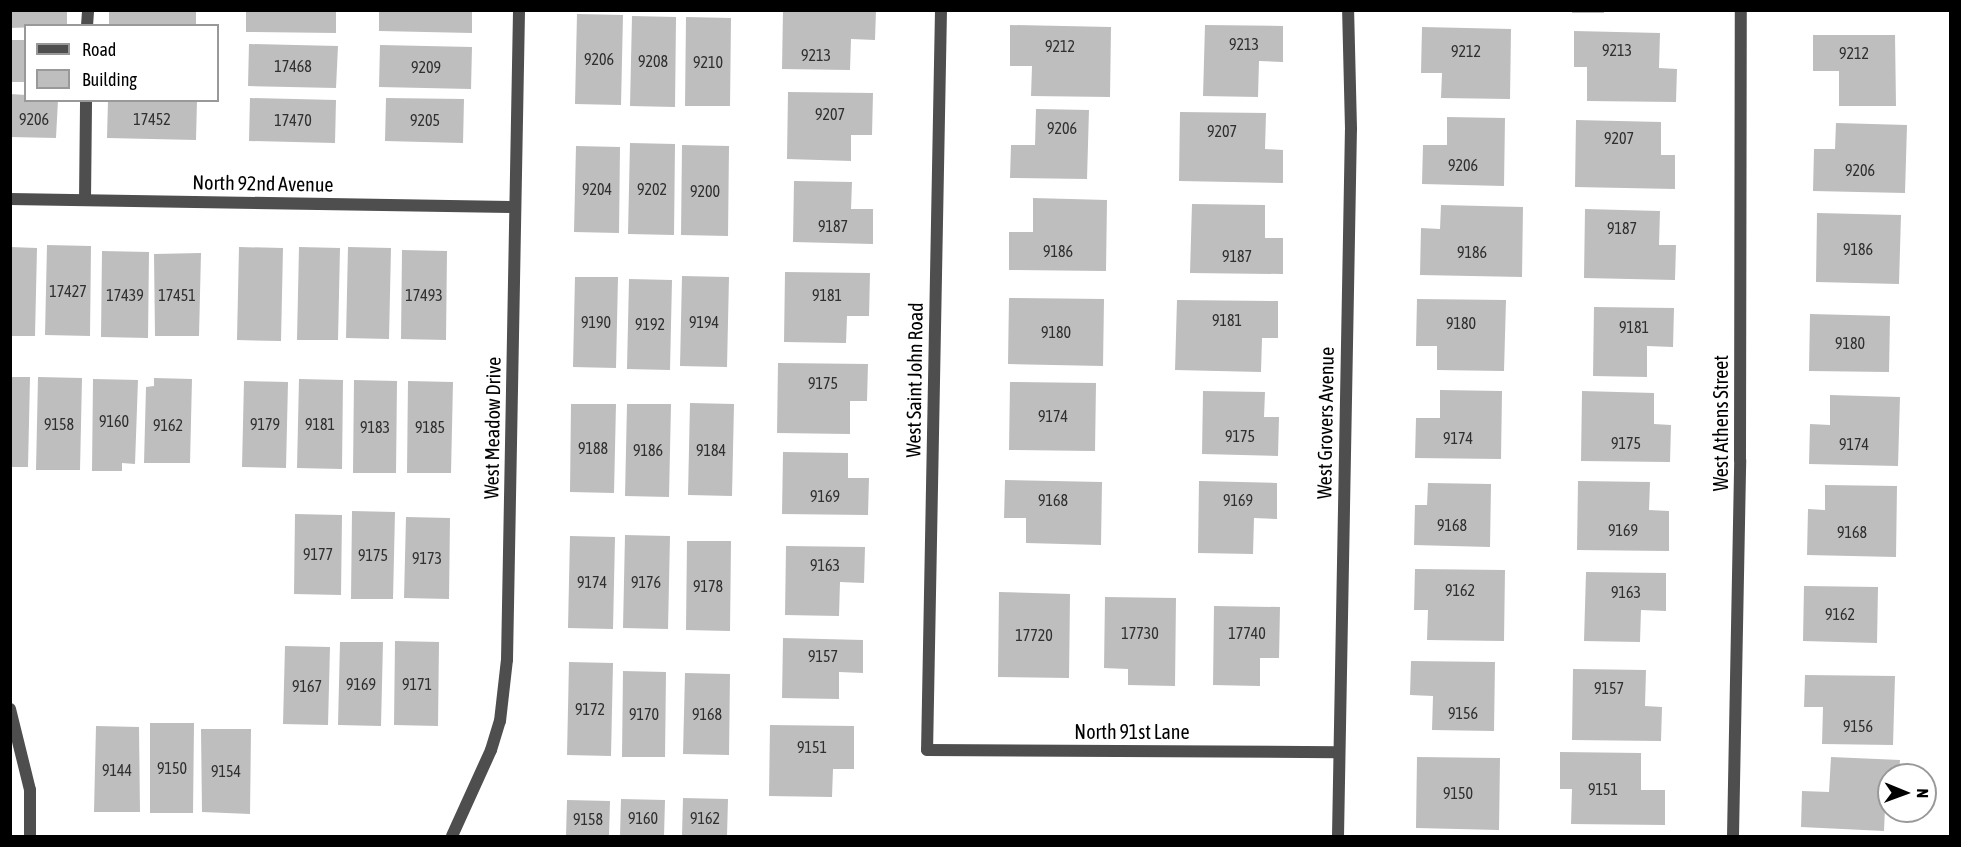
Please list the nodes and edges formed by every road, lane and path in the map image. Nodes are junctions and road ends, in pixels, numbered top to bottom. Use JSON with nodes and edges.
{"nodes":[{"id":1,"x":519,"y":10,"type":"edge"},
{"id":2,"x":941,"y":10,"type":"edge"},
{"id":3,"x":1348,"y":10,"type":"edge"},
{"id":4,"x":1741,"y":10,"type":"edge"},
{"id":5,"x":86,"y":102,"type":"edge"},
{"id":6,"x":10,"y":199,"type":"edge"},
{"id":7,"x":85,"y":200,"type":"junction"},
{"id":8,"x":514,"y":207,"type":"junction"},
{"id":9,"x":10,"y":709,"type":"edge"},
{"id":10,"x":927,"y":750,"type":"joint"},
{"id":11,"x":1338,"y":752,"type":"junction"},
{"id":12,"x":30,"y":837,"type":"edge"},
{"id":13,"x":452,"y":837,"type":"edge"},
{"id":14,"x":1338,"y":837,"type":"edge"},
{"id":15,"x":1733,"y":837,"type":"edge"}],
"edges":[{"from":1,"to":8,"type":"street","name":"West Meadow Drive"},
{"from":2,"to":10,"type":"street","name":"West Saint John Road"},
{"from":3,"to":11,"type":"street","name":"West Grovers Avenue"},
{"from":4,"to":15,"type":"street","name":"West Athens Street"},
{"from":5,"to":7,"type":"street"},
{"from":6,"to":7,"type":"street","name":"North 92nd Avenue"},
{"from":7,"to":8,"type":"street","name":"North 92nd Avenue"},
{"from":8,"to":13,"type":"street","name":"West Meadow Drive"},
{"from":9,"to":12,"type":"street"},
{"from":10,"to":11,"type":"street","name":"North 91st Lane"},
{"from":11,"to":14,"type":"street","name":"West Grovers Avenue"}]}
